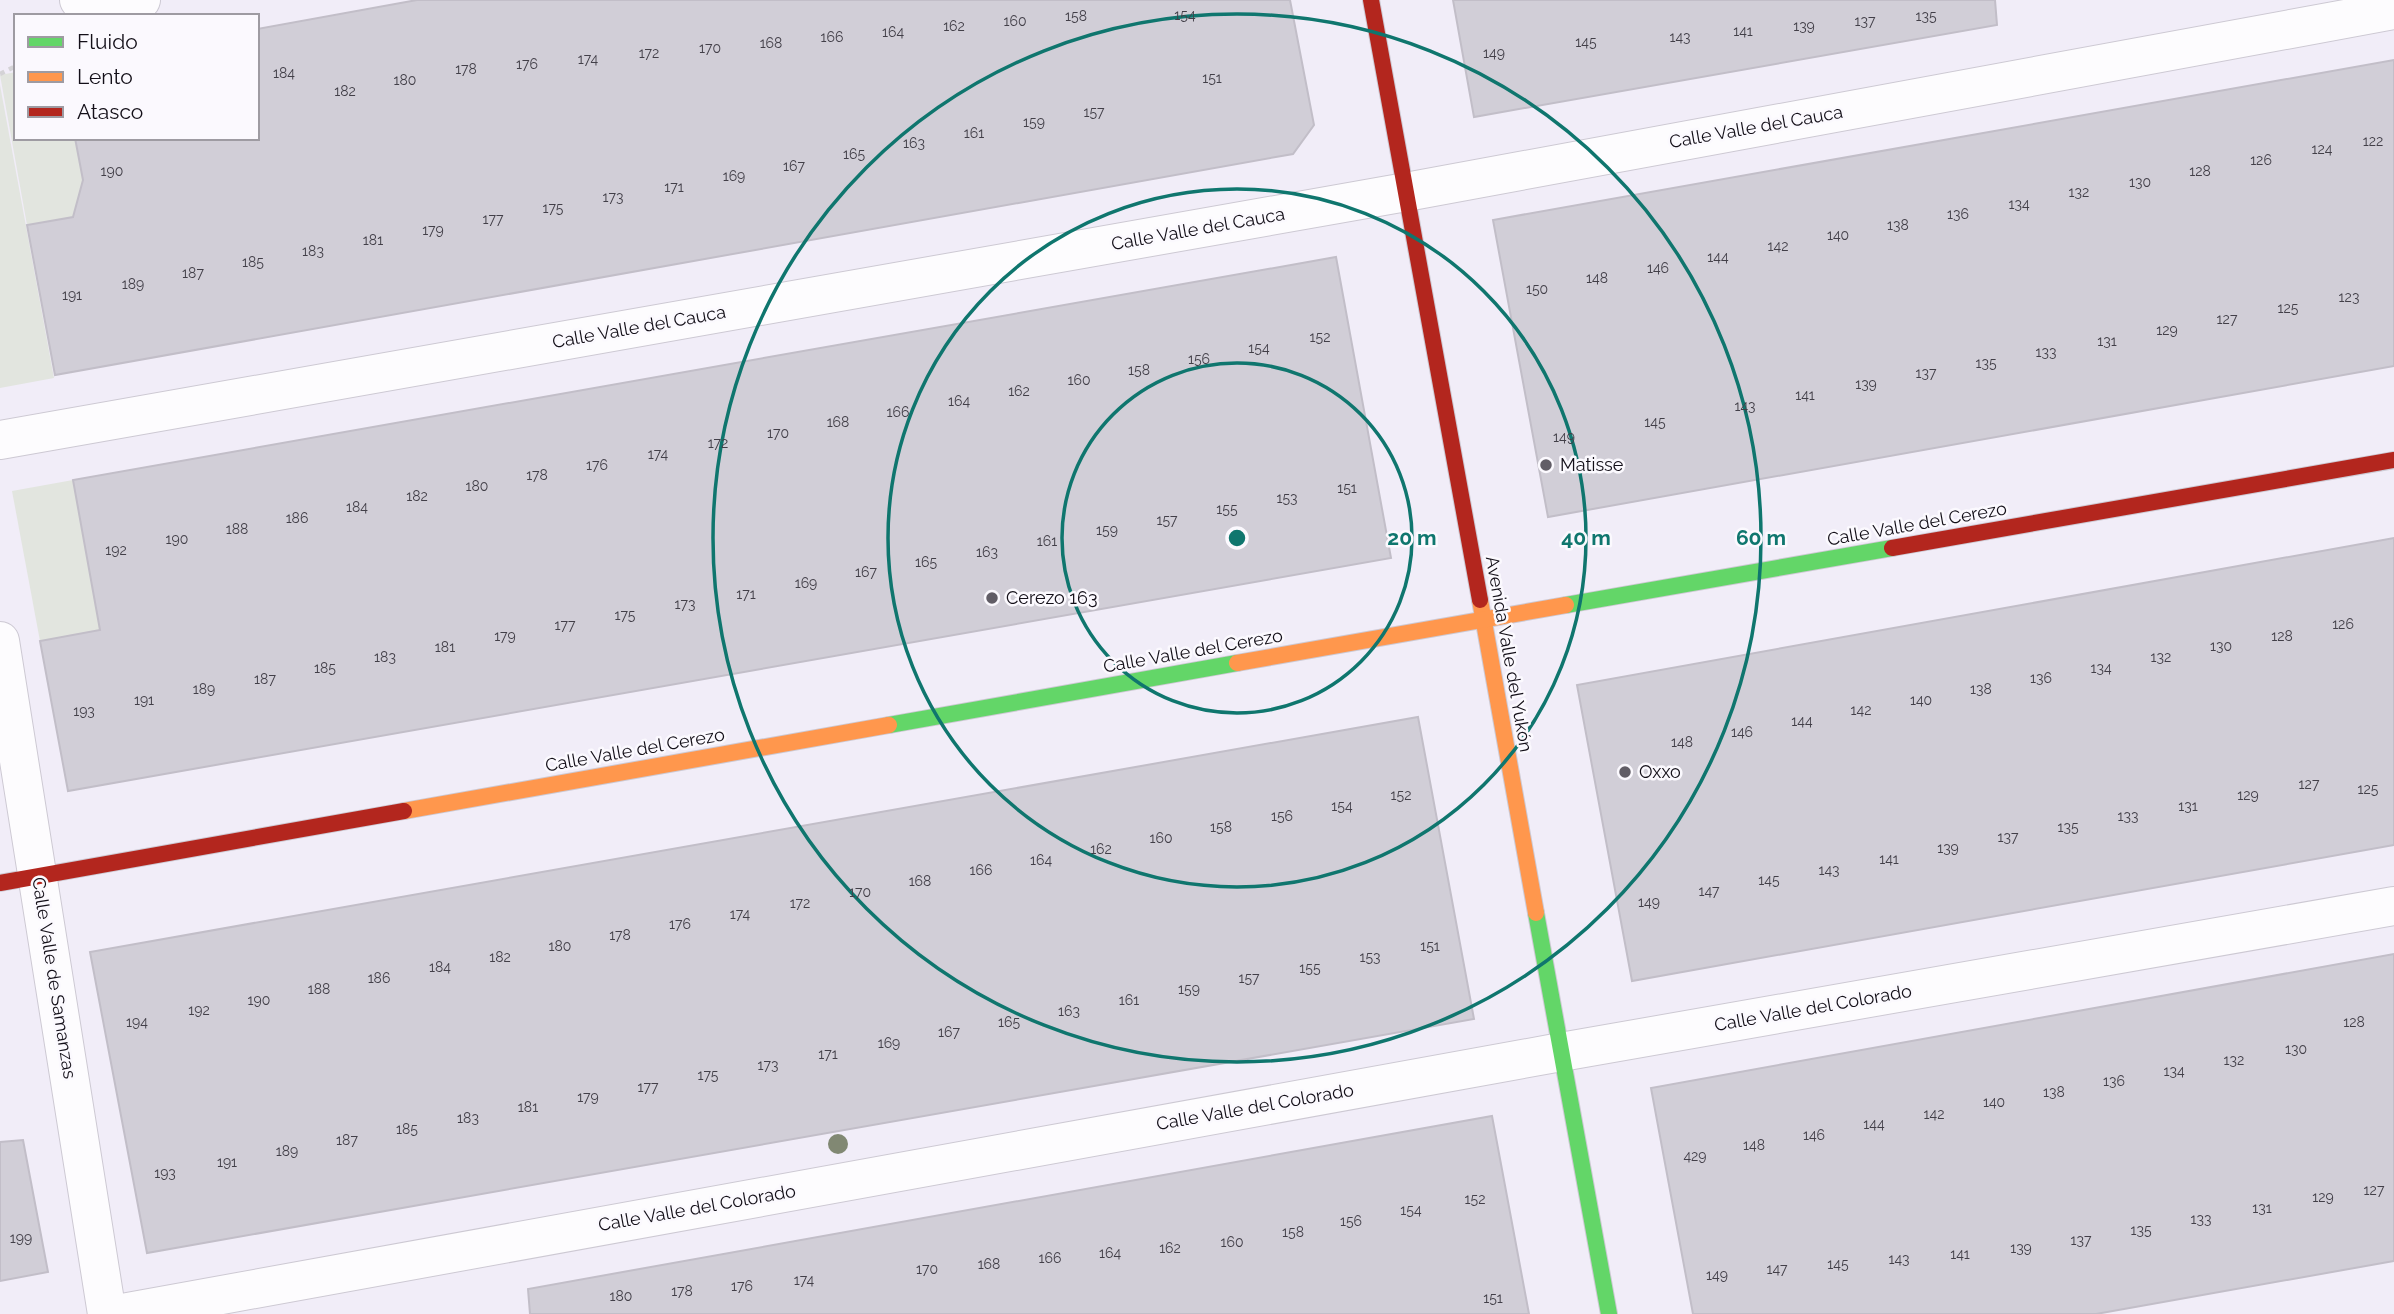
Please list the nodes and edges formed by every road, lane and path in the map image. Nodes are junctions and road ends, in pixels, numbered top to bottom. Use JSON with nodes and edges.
{"nodes":[{"id":1,"x":79,"y":0,"type":"edge"},
{"id":2,"x":141,"y":0,"type":"edge"},
{"id":3,"x":1371,"y":0,"type":"edge"},
{"id":4,"x":2394,"y":10,"type":"edge"},
{"id":5,"x":1406,"y":192,"type":"junction"},
{"id":6,"x":0,"y":440,"type":"edge"},
{"id":7,"x":2394,"y":460,"type":"edge"},
{"id":8,"x":1483,"y":619,"type":"junction"},
{"id":9,"x":0,"y":641,"type":"edge"},
{"id":10,"x":38,"y":876,"type":"junction"},
{"id":11,"x":0,"y":883,"type":"edge"},
{"id":12,"x":2394,"y":906,"type":"edge"},
{"id":13,"x":1561,"y":1052,"type":"junction"},
{"id":14,"x":107,"y":1314,"type":"edge"},
{"id":15,"x":117,"y":1314,"type":"edge"},
{"id":16,"x":1609,"y":1314,"type":"edge"}],
"edges":[{"from":1,"to":2,"type":"street"},
{"from":3,"to":5,"type":"street","name":"Avenida Valle del Yukón"},
{"from":4,"to":5,"type":"street","name":"Calle Valle del Cauca"},
{"from":5,"to":6,"type":"street","name":"Calle Valle del Cauca"},
{"from":5,"to":8,"type":"street","name":"Avenida Valle del Yukón"},
{"from":7,"to":8,"type":"street","name":"Calle Valle del Cerezo"},
{"from":8,"to":10,"type":"street","name":"Calle Valle del Cerezo"},
{"from":8,"to":13,"type":"street","name":"Avenida Valle del Yukón"},
{"from":9,"to":10,"type":"street","name":"Calle Valle de Samanzas"},
{"from":10,"to":11,"type":"street","name":"Calle Valle del Cerezo"},
{"from":10,"to":14,"type":"street","name":"Calle Valle de Samanzas"},
{"from":12,"to":13,"type":"street","name":"Calle Valle del Colorado"},
{"from":13,"to":15,"type":"street","name":"Calle Valle del Colorado"},
{"from":13,"to":16,"type":"street","name":"Avenida Valle del Yukón"}]}
